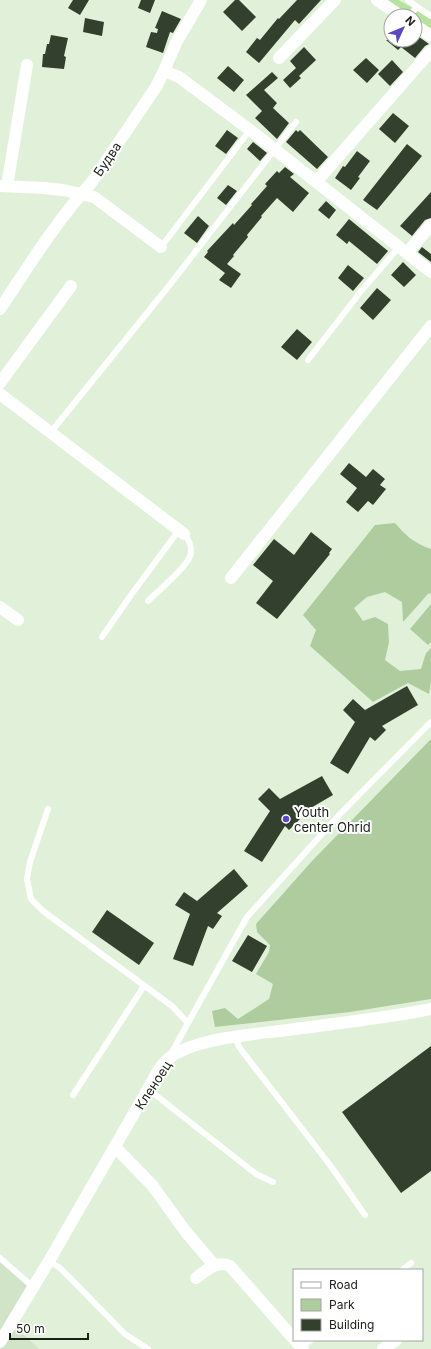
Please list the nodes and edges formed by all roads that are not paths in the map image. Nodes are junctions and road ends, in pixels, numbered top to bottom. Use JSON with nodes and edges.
{"nodes":[{"id":1,"x":201,"y":0,"type":"edge"},
{"id":2,"x":335,"y":0,"type":"edge"},
{"id":3,"x":377,"y":0,"type":"edge"},
{"id":4,"x":408,"y":0,"type":"edge"},
{"id":5,"x":389,"y":8,"type":"edge"},
{"id":6,"x":416,"y":8,"type":"edge"},
{"id":7,"x":431,"y":51,"type":"edge"},
{"id":8,"x":279,"y":58,"type":"dead end"},
{"id":9,"x":27,"y":65,"type":"dead end"},
{"id":10,"x":164,"y":71,"type":"junction"},
{"id":11,"x":296,"y":122,"type":"dead end"},
{"id":12,"x":250,"y":130,"type":"junction"},
{"id":13,"x":274,"y":150,"type":"junction"},
{"id":14,"x":316,"y":182,"type":"junction"},
{"id":15,"x":3,"y":186,"type":"edge"},
{"id":16,"x":81,"y":194,"type":"junction"},
{"id":17,"x":431,"y":225,"type":"edge"},
{"id":18,"x":161,"y":247,"type":"joint"},
{"id":19,"x":403,"y":250,"type":"junction"},
{"id":20,"x":431,"y":272,"type":"edge"},
{"id":21,"x":71,"y":286,"type":"dead end"},
{"id":22,"x":0,"y":309,"type":"edge"},
{"id":23,"x":431,"y":326,"type":"edge"},
{"id":24,"x":308,"y":360,"type":"dead end"},
{"id":25,"x":0,"y":383,"type":"edge"},
{"id":26,"x":0,"y":394,"type":"edge"},
{"id":27,"x":51,"y":432,"type":"junction"},
{"id":28,"x":182,"y":532,"type":"junction"},
{"id":29,"x":231,"y":578,"type":"dead end"},
{"id":30,"x":148,"y":601,"type":"dead end"},
{"id":31,"x":0,"y":607,"type":"edge"},
{"id":32,"x":18,"y":620,"type":"dead end"},
{"id":33,"x":102,"y":637,"type":"dead end"},
{"id":34,"x":431,"y":722,"type":"edge"},
{"id":35,"x":48,"y":810,"type":"dead end"},
{"id":36,"x":144,"y":986,"type":"junction"},
{"id":37,"x":431,"y":1009,"type":"edge"},
{"id":38,"x":188,"y":1023,"type":"junction"},
{"id":39,"x":235,"y":1037,"type":"junction"},
{"id":40,"x":168,"y":1059,"type":"junction"},
{"id":41,"x":148,"y":1089,"type":"junction"},
{"id":42,"x":73,"y":1095,"type":"dead end"},
{"id":43,"x":115,"y":1147,"type":"junction"},
{"id":44,"x":273,"y":1182,"type":"dead end"},
{"id":45,"x":365,"y":1215,"type":"dead end"},
{"id":46,"x":0,"y":1258,"type":"edge"},
{"id":47,"x":49,"y":1261,"type":"junction"},
{"id":48,"x":411,"y":1263,"type":"dead end"},
{"id":49,"x":214,"y":1265,"type":"junction"},
{"id":50,"x":403,"y":1269,"type":"edge"},
{"id":51,"x":196,"y":1278,"type":"dead end"},
{"id":52,"x":33,"y":1287,"type":"junction"},
{"id":53,"x":293,"y":1336,"type":"edge"},
{"id":54,"x":395,"y":1341,"type":"edge"},
{"id":55,"x":0,"y":1342,"type":"edge"},
{"id":56,"x":148,"y":1349,"type":"edge"},
{"id":57,"x":383,"y":1349,"type":"edge"}],
"edges":[{"from":1,"to":10,"type":"street","name":"Будва"},
{"from":2,"to":8,"type":"street"},
{"from":3,"to":5,"type":"street"},
{"from":4,"to":6,"type":"lane"},
{"from":7,"to":14,"type":"street"},
{"from":9,"to":15,"type":"street"},
{"from":10,"to":12,"type":"street"},
{"from":10,"to":16,"type":"street","name":"Будва"},
{"from":11,"to":13,"type":"lane"},
{"from":12,"to":13,"type":"street"},
{"from":12,"to":18,"type":"lane"},
{"from":13,"to":14,"type":"street"},
{"from":13,"to":27,"type":"lane"},
{"from":14,"to":19,"type":"street"},
{"from":15,"to":16,"type":"street"},
{"from":16,"to":18,"type":"street"},
{"from":16,"to":22,"type":"street","name":"Будва"},
{"from":17,"to":19,"type":"street"},
{"from":19,"to":20,"type":"street"},
{"from":19,"to":24,"type":"lane"},
{"from":21,"to":25,"type":"street"},
{"from":23,"to":29,"type":"street"},
{"from":26,"to":27,"type":"street"},
{"from":27,"to":28,"type":"street"},
{"from":28,"to":30,"type":"lane"},
{"from":28,"to":33,"type":"lane"},
{"from":31,"to":32,"type":"street"},
{"from":34,"to":38,"type":"lane"},
{"from":35,"to":36,"type":"lane"},
{"from":36,"to":38,"type":"lane"},
{"from":36,"to":42,"type":"lane"},
{"from":37,"to":39,"type":"street","name":"Кленоец"},
{"from":38,"to":40,"type":"lane"},
{"from":39,"to":40,"type":"street","name":"Кленоец"},
{"from":39,"to":45,"type":"lane"},
{"from":40,"to":41,"type":"street","name":"Кленоец"},
{"from":41,"to":43,"type":"street","name":"Кленоец"},
{"from":41,"to":44,"type":"lane"},
{"from":43,"to":47,"type":"street","name":"Кленоец"},
{"from":43,"to":49,"type":"street"},
{"from":46,"to":52,"type":"lane"},
{"from":47,"to":52,"type":"street","name":"Кленоец"},
{"from":47,"to":56,"type":"lane"},
{"from":48,"to":50,"type":"lane"},
{"from":49,"to":51,"type":"street"},
{"from":49,"to":53,"type":"street"},
{"from":52,"to":55,"type":"street","name":"Кленоец"},
{"from":54,"to":57,"type":"street"}]}
